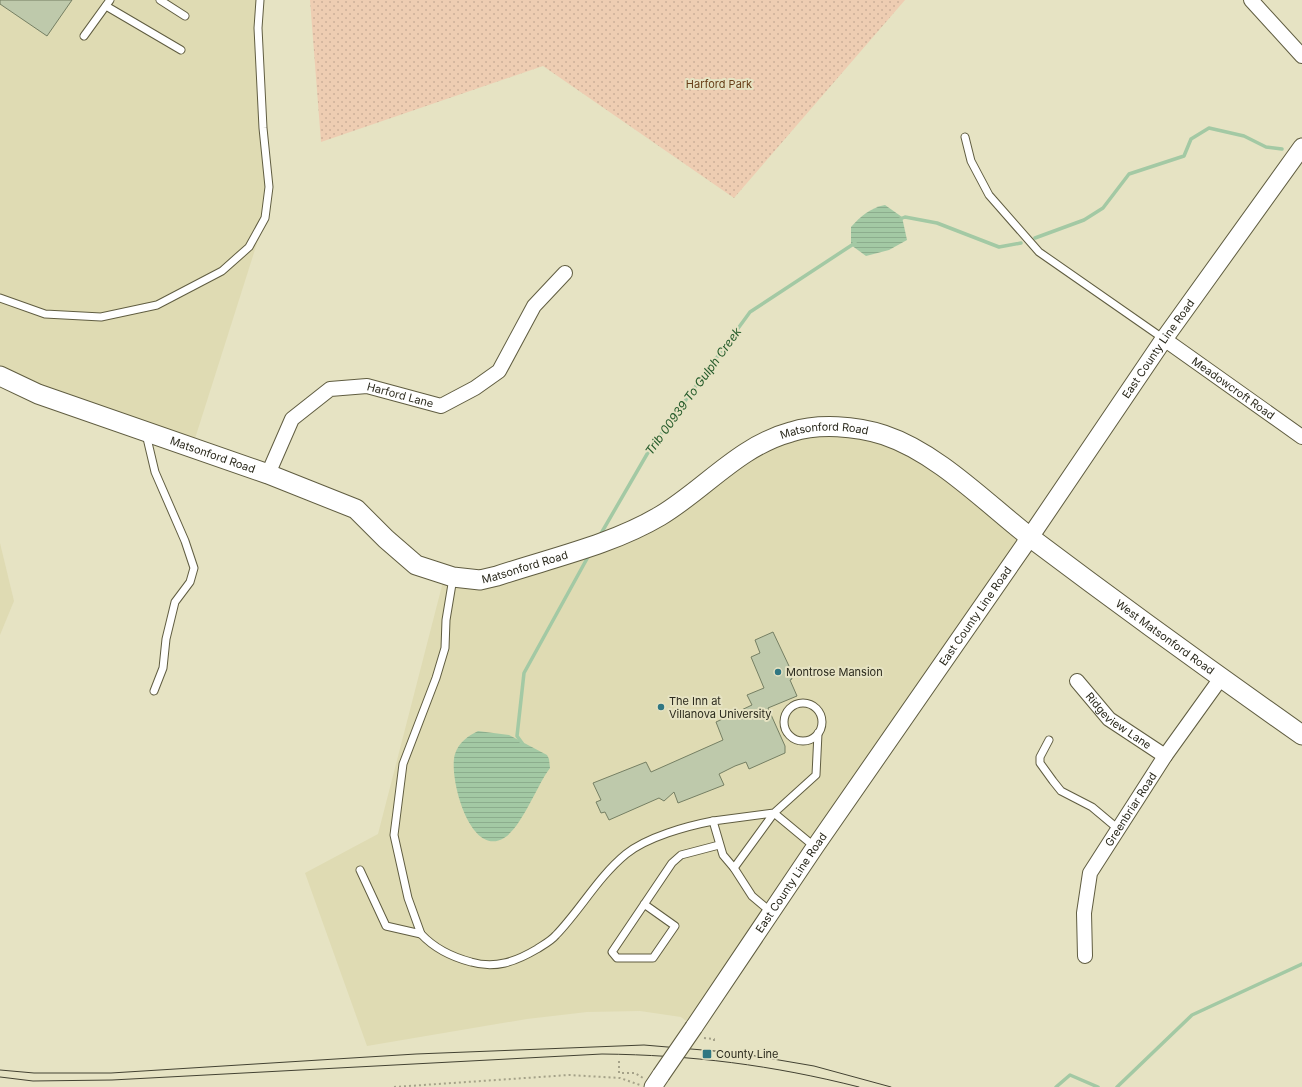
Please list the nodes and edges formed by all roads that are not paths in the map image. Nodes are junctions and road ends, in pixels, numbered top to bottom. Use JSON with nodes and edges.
{"nodes":[{"id":1,"x":160,"y":0,"type":"edge"},
{"id":2,"x":260,"y":0,"type":"edge"},
{"id":3,"x":1251,"y":0,"type":"edge"},
{"id":4,"x":108,"y":3,"type":"edge"},
{"id":5,"x":185,"y":16,"type":"dead end"},
{"id":6,"x":84,"y":36,"type":"dead end"},
{"id":7,"x":180,"y":50,"type":"dead end"},
{"id":8,"x":1302,"y":56,"type":"edge"},
{"id":9,"x":965,"y":137,"type":"dead end"},
{"id":10,"x":1302,"y":147,"type":"edge"},
{"id":11,"x":565,"y":273,"type":"dead end"},
{"id":12,"x":0,"y":298,"type":"edge"},
{"id":13,"x":1164,"y":339,"type":"junction"},
{"id":14,"x":0,"y":376,"type":"edge"},
{"id":15,"x":146,"y":432,"type":"junction"},
{"id":16,"x":1302,"y":437,"type":"edge"},
{"id":17,"x":268,"y":474,"type":"junction"},
{"id":18,"x":1030,"y":537,"type":"junction"},
{"id":19,"x":453,"y":578,"type":"junction"},
{"id":20,"x":1221,"y":678,"type":"junction"},
{"id":21,"x":1076,"y":681,"type":"dead end"},
{"id":22,"x":154,"y":691,"type":"dead end"},
{"id":23,"x":818,"y":733,"type":"junction"},
{"id":24,"x":1302,"y":735,"type":"edge"},
{"id":25,"x":1049,"y":740,"type":"dead end"},
{"id":26,"x":1165,"y":756,"type":"junction"},
{"id":27,"x":774,"y":813,"type":"junction"},
{"id":28,"x":713,"y":821,"type":"junction"},
{"id":29,"x":1117,"y":828,"type":"junction"},
{"id":30,"x":719,"y":845,"type":"junction"},
{"id":31,"x":815,"y":847,"type":"junction"},
{"id":32,"x":734,"y":868,"type":"junction"},
{"id":33,"x":360,"y":870,"type":"dead end"},
{"id":34,"x":644,"y":904,"type":"junction"},
{"id":35,"x":771,"y":912,"type":"junction"},
{"id":36,"x":421,"y":934,"type":"junction"},
{"id":37,"x":1085,"y":956,"type":"dead end"},
{"id":38,"x":653,"y":1083,"type":"edge"}],
"edges":[{"from":1,"to":5,"type":"lane"},
{"from":2,"to":12,"type":"lane"},
{"from":3,"to":8,"type":"street"},
{"from":4,"to":6,"type":"lane"},
{"from":4,"to":7,"type":"lane"},
{"from":9,"to":13,"type":"lane"},
{"from":10,"to":13,"type":"street","name":"East County Line Road"},
{"from":11,"to":17,"type":"street","name":"Harford Lane"},
{"from":13,"to":16,"type":"street","name":"Meadowcroft Road"},
{"from":13,"to":18,"type":"street","name":"East County Line Road"},
{"from":14,"to":15,"type":"main road","name":"Matsonford Road"},
{"from":15,"to":17,"type":"main road","name":"Matsonford Road"},
{"from":15,"to":22,"type":"lane"},
{"from":17,"to":19,"type":"main road","name":"Matsonford Road"},
{"from":18,"to":19,"type":"main road","name":"Matsonford Road"},
{"from":18,"to":20,"type":"main road","name":"West Matsonford Road"},
{"from":18,"to":31,"type":"street","name":"East County Line Road"},
{"from":19,"to":36,"type":"lane"},
{"from":20,"to":24,"type":"main road","name":"West Matsonford Road"},
{"from":20,"to":26,"type":"street","name":"Greenbriar Road"},
{"from":21,"to":26,"type":"street","name":"Ridgeview Lane"},
{"from":23,"to":23,"type":"lane"},
{"from":23,"to":27,"type":"lane"},
{"from":25,"to":29,"type":"lane"},
{"from":26,"to":29,"type":"street","name":"Greenbriar Road"},
{"from":27,"to":28,"type":"lane"},
{"from":27,"to":31,"type":"lane"},
{"from":27,"to":32,"type":"lane"},
{"from":28,"to":30,"type":"lane"},
{"from":28,"to":36,"type":"lane"},
{"from":29,"to":37,"type":"street","name":"Greenbriar Road"},
{"from":30,"to":32,"type":"lane"},
{"from":30,"to":34,"type":"lane"},
{"from":31,"to":35,"type":"street","name":"East County Line Road"},
{"from":32,"to":35,"type":"lane"},
{"from":33,"to":36,"type":"lane"},
{"from":34,"to":34,"type":"lane"},
{"from":35,"to":38,"type":"street","name":"East County Line Road","bridge":true}]}
